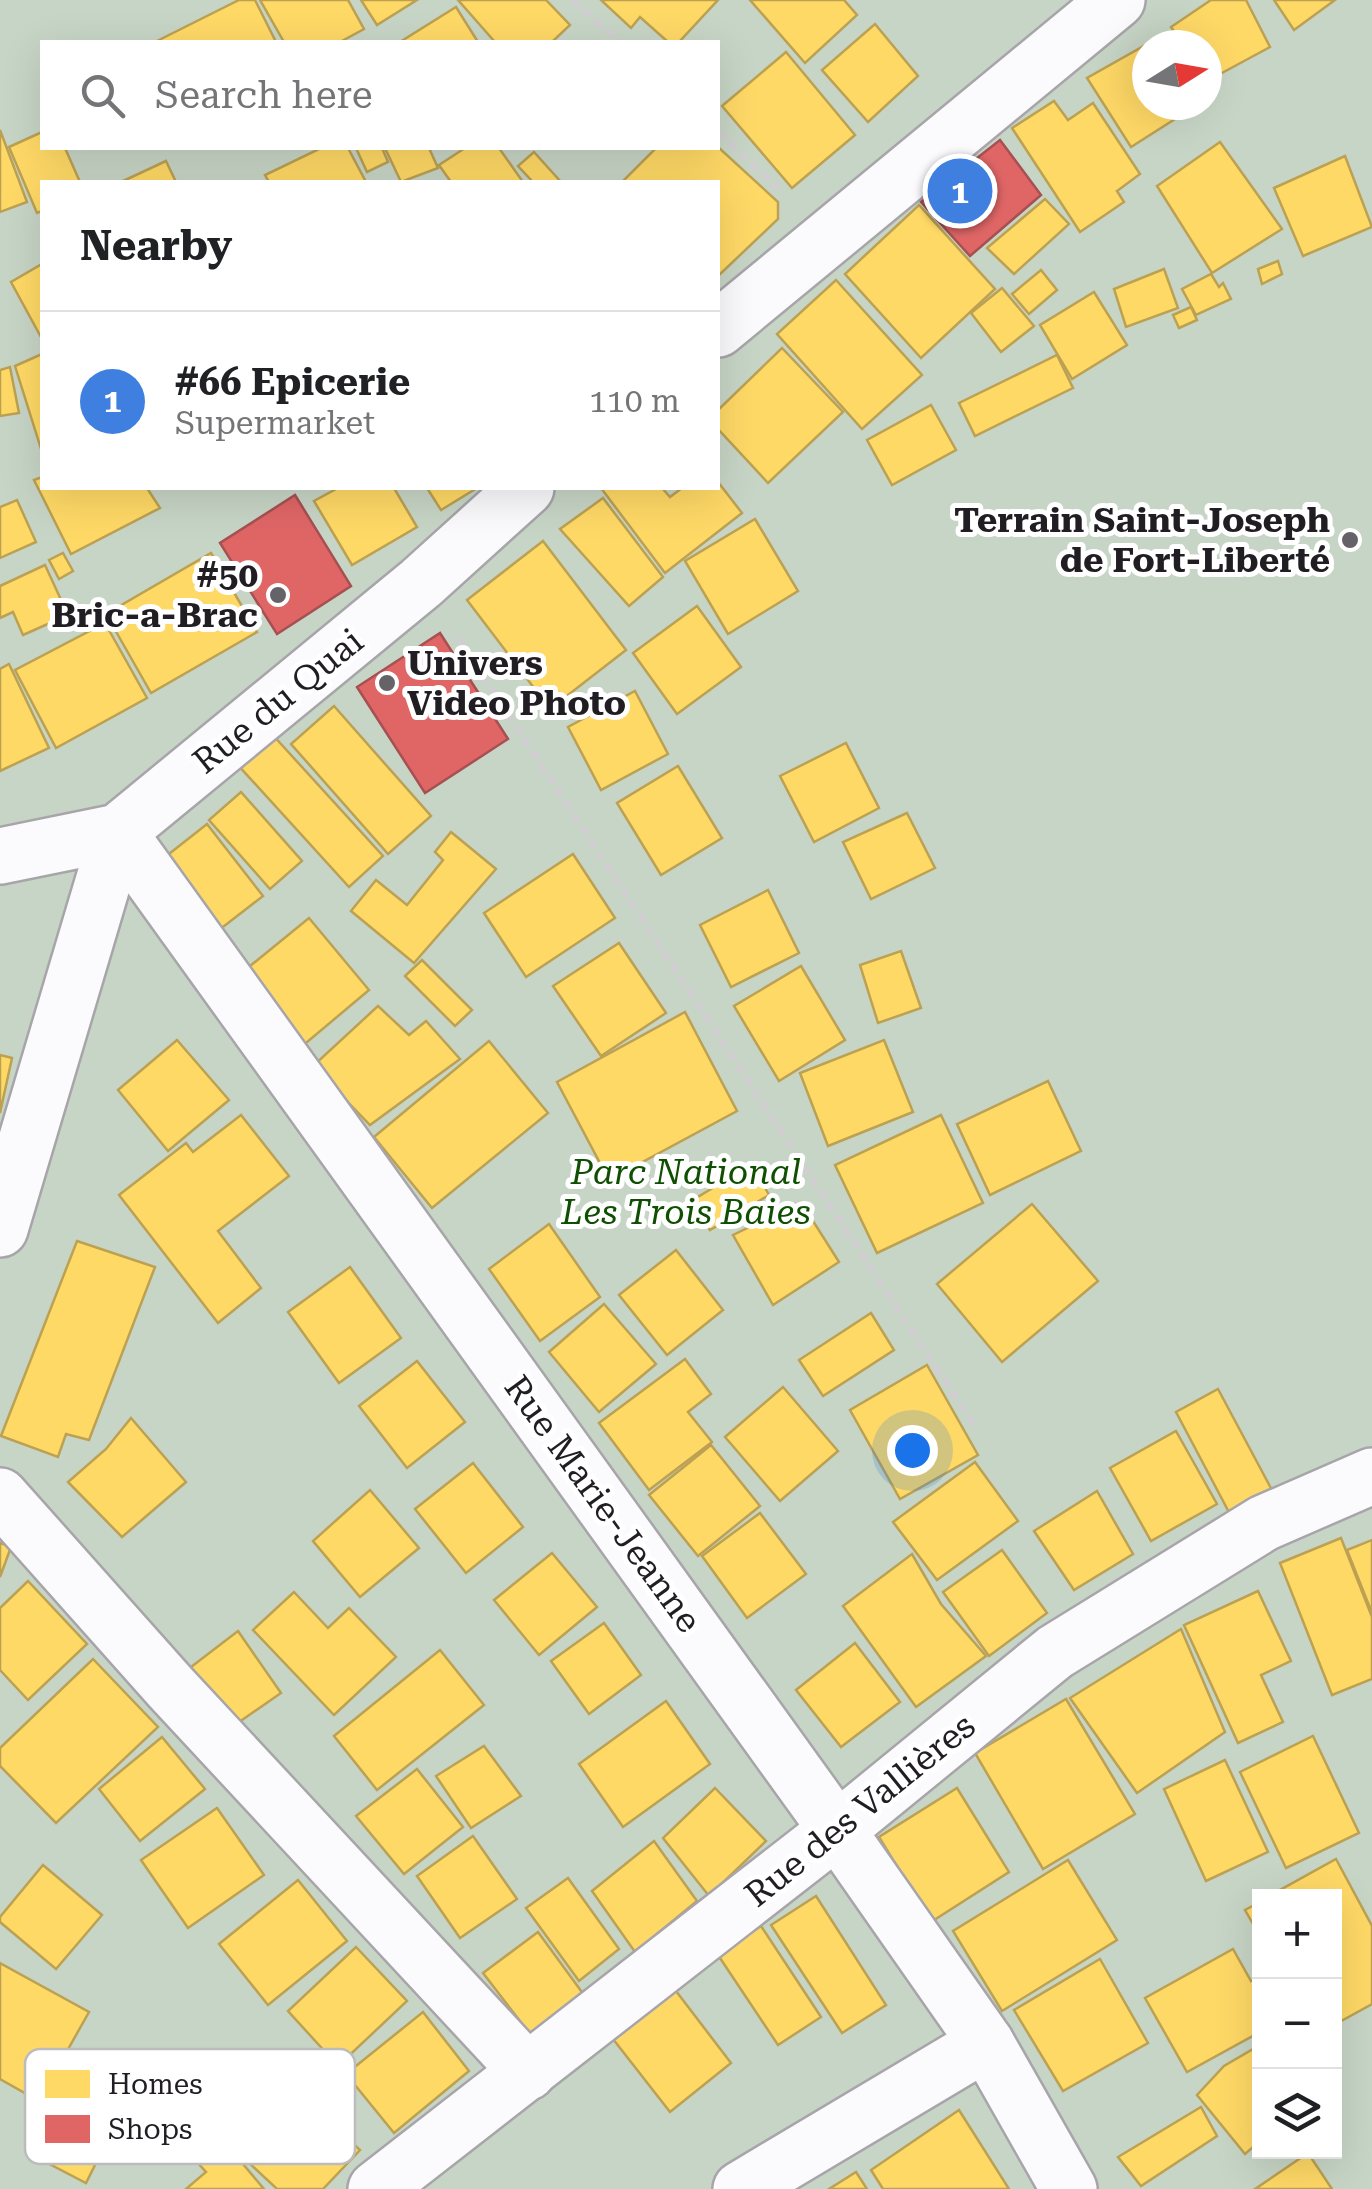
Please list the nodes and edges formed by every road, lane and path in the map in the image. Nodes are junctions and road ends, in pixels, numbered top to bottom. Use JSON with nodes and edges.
{"nodes":[{"id":1,"x":572,"y":0,"type":"edge"},
{"id":2,"x":1117,"y":0,"type":"edge"},
{"id":3,"x":617,"y":40,"type":"edge"},
{"id":4,"x":720,"y":134,"type":"edge"},
{"id":5,"x":831,"y":236,"type":"junction"},
{"id":6,"x":720,"y":327,"type":"edge"},
{"id":7,"x":524,"y":490,"type":"edge"},
{"id":8,"x":422,"y":583,"type":"junction"},
{"id":9,"x":118,"y":832,"type":"junction"},
{"id":10,"x":0,"y":856,"type":"edge"},
{"id":11,"x":0,"y":1228,"type":"edge"},
{"id":12,"x":973,"y":1424,"type":"dead end"},
{"id":13,"x":1372,"y":1476,"type":"edge"},
{"id":14,"x":0,"y":1496,"type":"edge"},
{"id":15,"x":837,"y":1830,"type":"junction"},
{"id":16,"x":986,"y":2043,"type":"junction"},
{"id":17,"x":528,"y":2072,"type":"junction"},
{"id":18,"x":376,"y":2189,"type":"edge"},
{"id":19,"x":741,"y":2189,"type":"edge"},
{"id":20,"x":1068,"y":2189,"type":"edge"}],
"edges":[{"from":1,"to":3,"type":"path"},
{"from":2,"to":5,"type":"street"},
{"from":4,"to":5,"type":"path"},
{"from":5,"to":6,"type":"street"},
{"from":7,"to":8,"type":"street","name":"Rue du Quai"},
{"from":8,"to":9,"type":"street","name":"Rue du Quai"},
{"from":8,"to":12,"type":"path"},
{"from":9,"to":10,"type":"street","name":"Rue du Quai"},
{"from":9,"to":11,"type":"street"},
{"from":9,"to":15,"type":"street","name":"Rue Marie-Jeanne"},
{"from":13,"to":15,"type":"street","name":"Rue des Vallières"},
{"from":14,"to":17,"type":"street"},
{"from":15,"to":16,"type":"street","name":"Rue Marie-Jeanne"},
{"from":15,"to":17,"type":"street","name":"Rue des Vallières"},
{"from":16,"to":19,"type":"street"},
{"from":16,"to":20,"type":"street","name":"Rue Marie-Jeanne"},
{"from":17,"to":18,"type":"street","name":"Rue des Vallières"}]}
